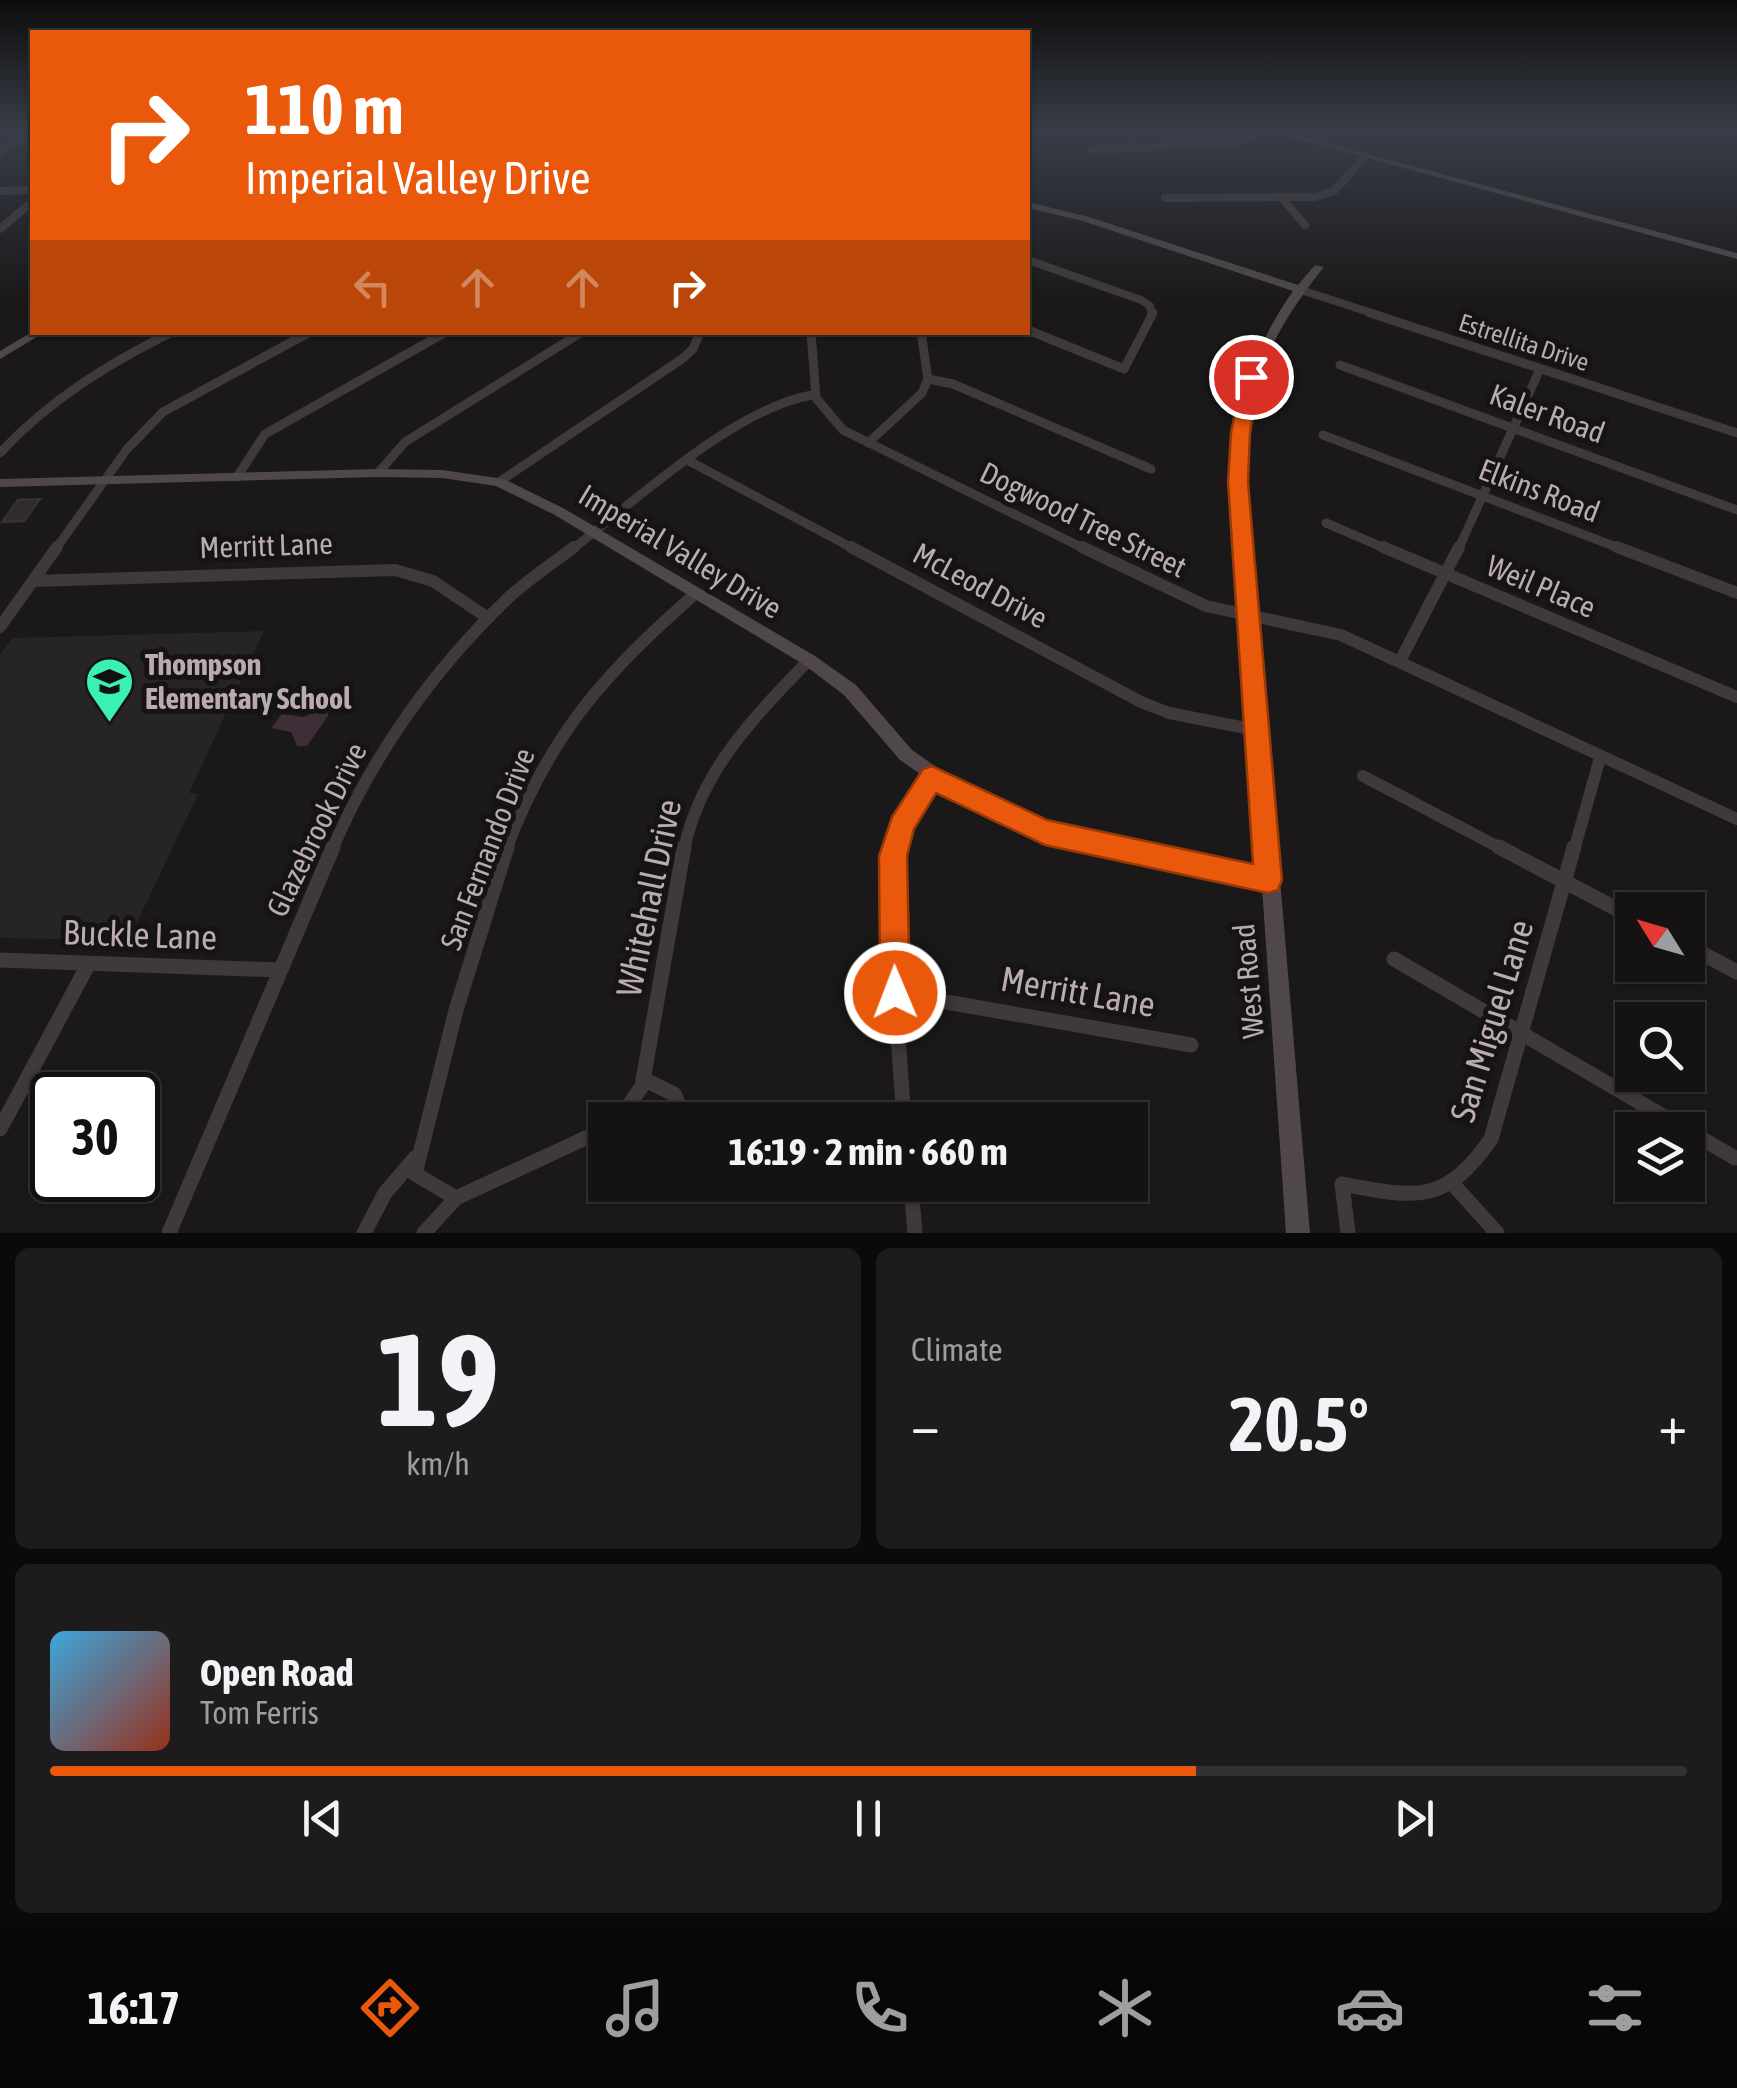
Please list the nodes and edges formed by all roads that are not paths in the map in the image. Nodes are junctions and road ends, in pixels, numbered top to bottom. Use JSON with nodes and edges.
{"nodes":[{"id":1,"x":1334,"y":189,"type":"edge"},
{"id":2,"x":1487,"y":189,"type":"edge"},
{"id":3,"x":30,"y":190,"type":"edge"},
{"id":4,"x":0,"y":191,"type":"edge"},
{"id":5,"x":1165,"y":198,"type":"dead end"},
{"id":6,"x":1282,"y":198,"type":"junction"},
{"id":7,"x":30,"y":204,"type":"edge"},
{"id":8,"x":1030,"y":205,"type":"edge"},
{"id":9,"x":1305,"y":225,"type":"dead end"},
{"id":10,"x":0,"y":229,"type":"edge"},
{"id":11,"x":1737,"y":256,"type":"edge"},
{"id":12,"x":1030,"y":261,"type":"edge"},
{"id":13,"x":1319,"y":267,"type":"dead end"},
{"id":14,"x":1298,"y":289,"type":"junction"},
{"id":15,"x":1030,"y":331,"type":"edge"},
{"id":16,"x":35,"y":335,"type":"edge"},
{"id":17,"x":166,"y":335,"type":"edge"},
{"id":18,"x":304,"y":335,"type":"edge"},
{"id":19,"x":441,"y":335,"type":"edge"},
{"id":20,"x":577,"y":335,"type":"edge"},
{"id":21,"x":699,"y":335,"type":"edge"},
{"id":22,"x":811,"y":335,"type":"edge"},
{"id":23,"x":921,"y":335,"type":"edge"},
{"id":24,"x":0,"y":356,"type":"edge"},
{"id":25,"x":1340,"y":366,"type":"dead end"},
{"id":26,"x":1540,"y":369,"type":"junction"},
{"id":27,"x":928,"y":379,"type":"junction"},
{"id":28,"x":812,"y":396,"type":"junction"},
{"id":29,"x":1513,"y":429,"type":"junction"},
{"id":30,"x":1737,"y":433,"type":"edge"},
{"id":31,"x":1324,"y":435,"type":"dead end"},
{"id":32,"x":868,"y":443,"type":"junction"},
{"id":33,"x":0,"y":453,"type":"edge"},
{"id":34,"x":690,"y":461,"type":"junction"},
{"id":35,"x":1151,"y":469,"type":"dead end"},
{"id":36,"x":378,"y":473,"type":"junction"},
{"id":37,"x":237,"y":477,"type":"junction"},
{"id":38,"x":103,"y":482,"type":"junction"},
{"id":39,"x":500,"y":482,"type":"junction"},
{"id":40,"x":0,"y":483,"type":"edge"},
{"id":41,"x":1482,"y":496,"type":"junction"},
{"id":42,"x":1737,"y":510,"type":"edge"},
{"id":43,"x":1326,"y":523,"type":"dead end"},
{"id":44,"x":594,"y":533,"type":"junction"},
{"id":45,"x":1446,"y":574,"type":"junction"},
{"id":46,"x":33,"y":581,"type":"junction"},
{"id":47,"x":1737,"y":593,"type":"edge"},
{"id":48,"x":694,"y":594,"type":"junction"},
{"id":49,"x":1248,"y":616,"type":"junction"},
{"id":50,"x":488,"y":618,"type":"junction"},
{"id":51,"x":0,"y":627,"type":"edge"},
{"id":52,"x":809,"y":660,"type":"junction"},
{"id":53,"x":1400,"y":661,"type":"junction"},
{"id":54,"x":1737,"y":697,"type":"edge"},
{"id":55,"x":1256,"y":730,"type":"junction"},
{"id":56,"x":1600,"y":758,"type":"junction"},
{"id":57,"x":1363,"y":776,"type":"dead end"},
{"id":58,"x":932,"y":777,"type":"junction"},
{"id":59,"x":1737,"y":819,"type":"edge"},
{"id":60,"x":1268,"y":880,"type":"junction"},
{"id":61,"x":1564,"y":881,"type":"junction"},
{"id":62,"x":1615,"y":908,"type":"edge"},
{"id":63,"x":1705,"y":955,"type":"edge"},
{"id":64,"x":0,"y":960,"type":"edge"},
{"id":65,"x":1394,"y":960,"type":"dead end"},
{"id":66,"x":88,"y":965,"type":"junction"},
{"id":67,"x":279,"y":970,"type":"junction"},
{"id":68,"x":1737,"y":972,"type":"edge"},
{"id":69,"x":895,"y":993,"type":"junction"},
{"id":70,"x":1522,"y":1034,"type":"junction"},
{"id":71,"x":1191,"y":1044,"type":"dead end"},
{"id":72,"x":643,"y":1079,"type":"junction"},
{"id":73,"x":630,"y":1102,"type":"edge"},
{"id":74,"x":678,"y":1102,"type":"edge"},
{"id":75,"x":903,"y":1102,"type":"edge"},
{"id":76,"x":0,"y":1129,"type":"edge"},
{"id":77,"x":588,"y":1137,"type":"edge"},
{"id":78,"x":419,"y":1154,"type":"junction"},
{"id":79,"x":1736,"y":1162,"type":"edge"},
{"id":80,"x":1453,"y":1184,"type":"junction"},
{"id":81,"x":456,"y":1198,"type":"junction"},
{"id":82,"x":913,"y":1202,"type":"edge"},
{"id":83,"x":170,"y":1233,"type":"edge"},
{"id":84,"x":364,"y":1233,"type":"edge"},
{"id":85,"x":424,"y":1233,"type":"edge"},
{"id":86,"x":916,"y":1233,"type":"edge"},
{"id":87,"x":1298,"y":1233,"type":"edge"},
{"id":88,"x":1348,"y":1233,"type":"edge"},
{"id":89,"x":1497,"y":1233,"type":"edge"}],
"edges":[{"from":1,"to":6,"type":"street"},
{"from":2,"to":11,"type":"street"},
{"from":3,"to":4,"type":"street"},
{"from":5,"to":6,"type":"street"},
{"from":6,"to":9,"type":"street"},
{"from":7,"to":10,"type":"street"},
{"from":8,"to":14,"type":"street"},
{"from":12,"to":15,"type":"street"},
{"from":13,"to":14,"type":"street","name":"West Road"},
{"from":14,"to":26,"type":"street","name":"Estrellita Drive"},
{"from":14,"to":49,"type":"street","name":"West Road"},
{"from":16,"to":24,"type":"street"},
{"from":17,"to":33,"type":"street"},
{"from":18,"to":38,"type":"street"},
{"from":19,"to":37,"type":"street"},
{"from":20,"to":36,"type":"street"},
{"from":21,"to":39,"type":"street"},
{"from":22,"to":28,"type":"street"},
{"from":23,"to":27,"type":"street"},
{"from":25,"to":29,"type":"street","name":"Kaler Road"},
{"from":26,"to":29,"type":"street"},
{"from":26,"to":30,"type":"street","name":"Estrellita Drive"},
{"from":27,"to":32,"type":"street"},
{"from":27,"to":35,"type":"street"},
{"from":28,"to":32,"type":"street","name":"Dogwood Tree Street"},
{"from":28,"to":34,"type":"street","name":"Glazebrook Drive"},
{"from":29,"to":41,"type":"street"},
{"from":29,"to":42,"type":"street","name":"Kaler Road"},
{"from":31,"to":41,"type":"street","name":"Elkins Road"},
{"from":32,"to":49,"type":"street","name":"Dogwood Tree Street"},
{"from":34,"to":44,"type":"street","name":"Glazebrook Drive"},
{"from":34,"to":55,"type":"street","name":"McLeod Drive"},
{"from":36,"to":37,"type":"street","name":"Imperial Valley Drive"},
{"from":36,"to":39,"type":"street","name":"Imperial Valley Drive"},
{"from":37,"to":38,"type":"street","name":"Imperial Valley Drive"},
{"from":38,"to":40,"type":"street","name":"Imperial Valley Drive"},
{"from":38,"to":46,"type":"street"},
{"from":39,"to":44,"type":"street","name":"Imperial Valley Drive"},
{"from":41,"to":45,"type":"street"},
{"from":41,"to":47,"type":"street","name":"Elkins Road"},
{"from":43,"to":45,"type":"street","name":"Weil Place"},
{"from":44,"to":48,"type":"street","name":"Imperial Valley Drive"},
{"from":44,"to":50,"type":"street","name":"Glazebrook Drive"},
{"from":45,"to":53,"type":"street"},
{"from":45,"to":54,"type":"street","name":"Weil Place"},
{"from":46,"to":50,"type":"street","name":"Merritt Lane"},
{"from":46,"to":51,"type":"street"},
{"from":48,"to":52,"type":"street","name":"Imperial Valley Drive"},
{"from":48,"to":78,"type":"street","name":"San Fernando Drive"},
{"from":49,"to":53,"type":"street","name":"Dogwood Tree Street"},
{"from":49,"to":55,"type":"street","name":"West Road"},
{"from":50,"to":67,"type":"street","name":"Glazebrook Drive"},
{"from":52,"to":58,"type":"street","name":"Imperial Valley Drive"},
{"from":52,"to":72,"type":"street","name":"Whitehall Drive"},
{"from":53,"to":56,"type":"street","name":"Dogwood Tree Street"},
{"from":55,"to":60,"type":"street","name":"West Road"},
{"from":56,"to":59,"type":"street","name":"Dogwood Tree Street"},
{"from":56,"to":61,"type":"street","name":"San Miguel Lane"},
{"from":57,"to":61,"type":"street"},
{"from":58,"to":60,"type":"street","name":"Imperial Valley Drive"},
{"from":58,"to":69,"type":"street"},
{"from":60,"to":87,"type":"street","name":"West Road"},
{"from":61,"to":62,"type":"street"},
{"from":61,"to":70,"type":"street","name":"San Miguel Lane"},
{"from":63,"to":68,"type":"street"},
{"from":64,"to":66,"type":"street","name":"Buckle Lane"},
{"from":65,"to":70,"type":"street"},
{"from":66,"to":67,"type":"street","name":"Buckle Lane"},
{"from":66,"to":76,"type":"street"},
{"from":67,"to":83,"type":"street","name":"Glazebrook Drive"},
{"from":69,"to":71,"type":"street","name":"Merritt Lane"},
{"from":69,"to":75,"type":"street"},
{"from":70,"to":79,"type":"street"},
{"from":70,"to":80,"type":"street","name":"San Miguel Lane"},
{"from":72,"to":73,"type":"street","name":"Whitehall Drive"},
{"from":72,"to":74,"type":"street"},
{"from":77,"to":81,"type":"street"},
{"from":78,"to":81,"type":"street"},
{"from":78,"to":84,"type":"street"},
{"from":80,"to":88,"type":"street"},
{"from":80,"to":89,"type":"street"},
{"from":81,"to":85,"type":"street"},
{"from":82,"to":86,"type":"street"}]}
